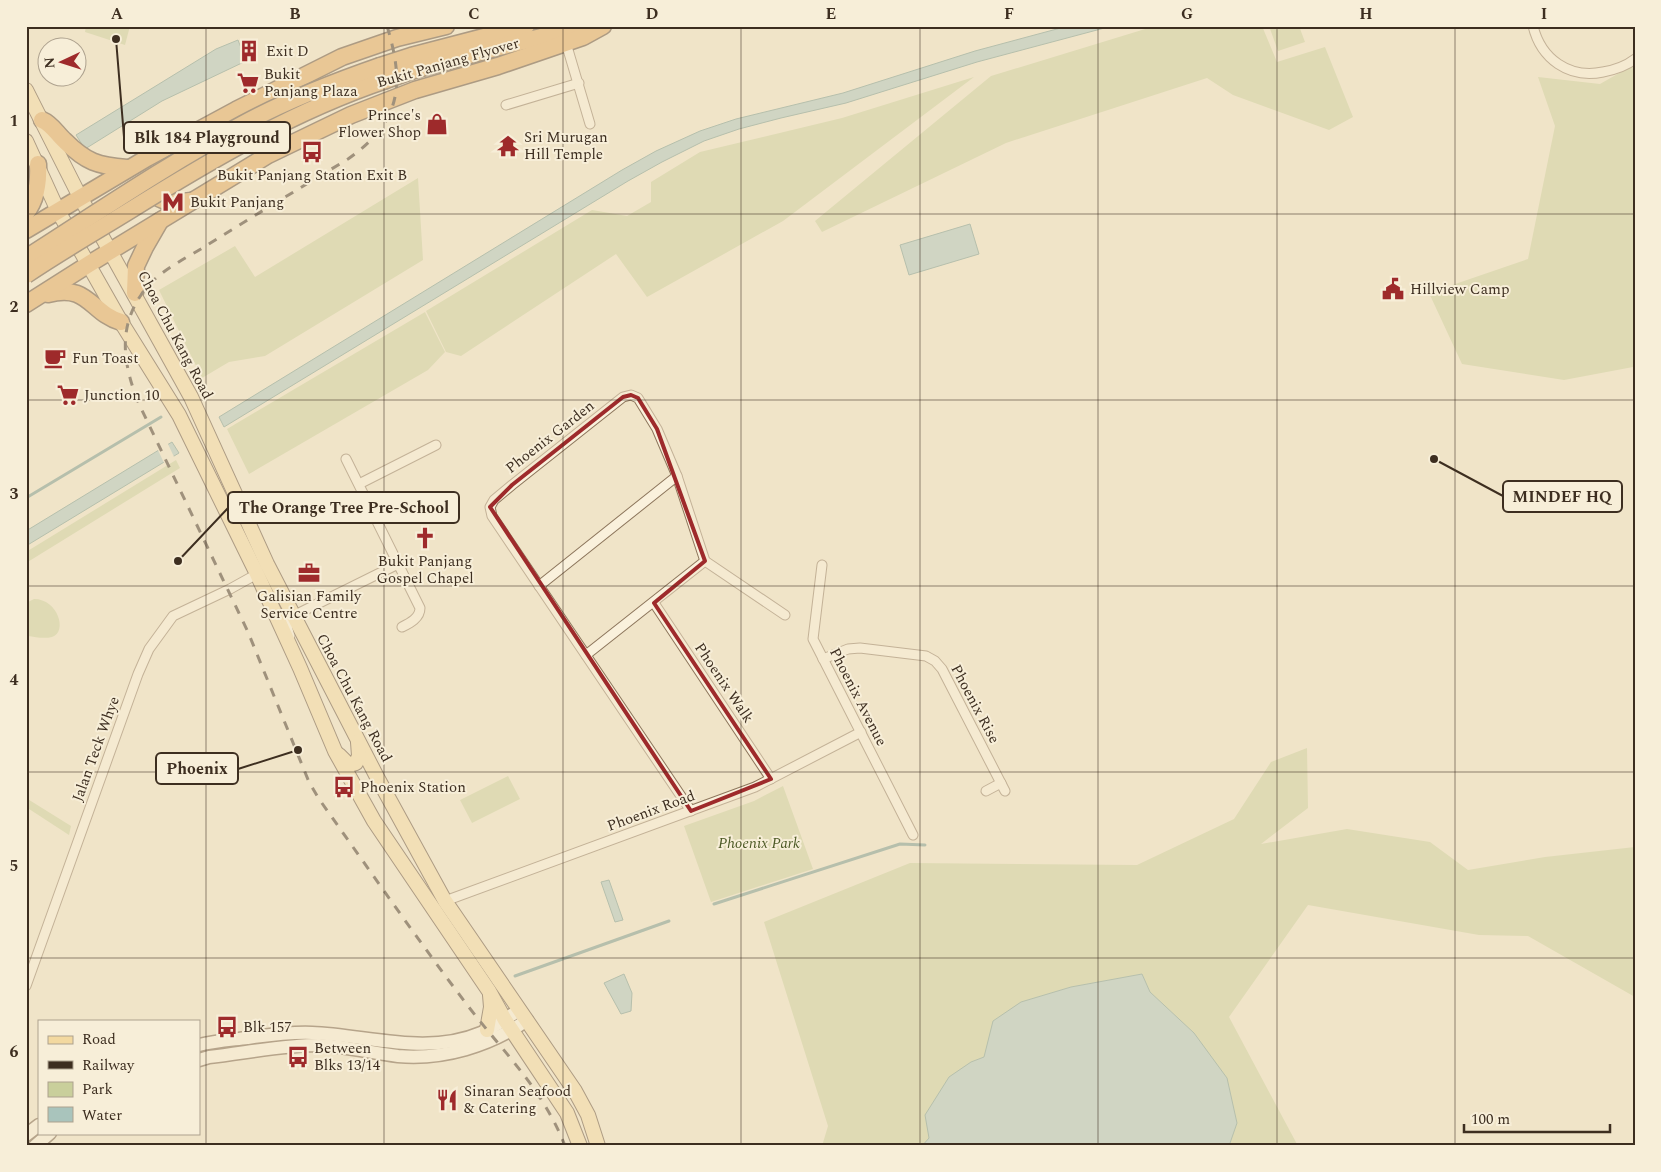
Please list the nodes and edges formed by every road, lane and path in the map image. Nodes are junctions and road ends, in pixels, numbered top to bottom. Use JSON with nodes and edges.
{"nodes":[{"id":1,"x":446,"y":26,"type":"edge"},
{"id":2,"x":526,"y":26,"type":"edge"},
{"id":3,"x":588,"y":26,"type":"edge"},
{"id":4,"x":603,"y":26,"type":"edge"},
{"id":5,"x":1533,"y":26,"type":"edge"},
{"id":6,"x":399,"y":32,"type":"edge"},
{"id":7,"x":494,"y":41,"type":"junction"},
{"id":8,"x":566,"y":43,"type":"junction"},
{"id":9,"x":1635,"y":59,"type":"edge"},
{"id":10,"x":578,"y":83,"type":"junction"},
{"id":11,"x":26,"y":90,"type":"edge"},
{"id":12,"x":506,"y":105,"type":"dead end"},
{"id":13,"x":42,"y":120,"type":"junction"},
{"id":14,"x":590,"y":124,"type":"dead end"},
{"id":15,"x":26,"y":141,"type":"edge"},
{"id":16,"x":147,"y":158,"type":"junction"},
{"id":17,"x":38,"y":164,"type":"junction"},
{"id":18,"x":127,"y":168,"type":"junction"},
{"id":19,"x":80,"y":197,"type":"junction"},
{"id":20,"x":193,"y":200,"type":"junction"},
{"id":21,"x":58,"y":211,"type":"junction"},
{"id":22,"x":26,"y":213,"type":"edge"},
{"id":23,"x":162,"y":219,"type":"junction"},
{"id":24,"x":26,"y":230,"type":"edge"},
{"id":25,"x":111,"y":250,"type":"junction"},
{"id":26,"x":26,"y":258,"type":"edge"},
{"id":27,"x":88,"y":264,"type":"junction"},
{"id":28,"x":26,"y":275,"type":"edge"},
{"id":29,"x":135,"y":293,"type":"junction"},
{"id":30,"x":33,"y":300,"type":"edge"},
{"id":31,"x":121,"y":322,"type":"junction"},
{"id":32,"x":436,"y":445,"type":"dead end"},
{"id":33,"x":346,"y":458,"type":"dead end"},
{"id":34,"x":677,"y":476,"type":"junction"},
{"id":35,"x":359,"y":484,"type":"junction"},
{"id":36,"x":705,"y":561,"type":"junction"},
{"id":37,"x":398,"y":564,"type":"junction"},
{"id":38,"x":822,"y":565,"type":"dead end"},
{"id":39,"x":257,"y":574,"type":"junction"},
{"id":40,"x":539,"y":586,"type":"junction"},
{"id":41,"x":654,"y":602,"type":"junction"},
{"id":42,"x":785,"y":615,"type":"dead end"},
{"id":43,"x":293,"y":616,"type":"junction"},
{"id":44,"x":402,"y":626,"type":"dead end"},
{"id":45,"x":586,"y":655,"type":"junction"},
{"id":46,"x":294,"y":656,"type":"junction"},
{"id":47,"x":823,"y":659,"type":"junction"},
{"id":48,"x":860,"y":732,"type":"junction"},
{"id":49,"x":358,"y":740,"type":"junction"},
{"id":50,"x":335,"y":752,"type":"junction"},
{"id":51,"x":377,"y":777,"type":"junction"},
{"id":52,"x":771,"y":779,"type":"junction"},
{"id":53,"x":986,"y":791,"type":"dead end"},
{"id":54,"x":362,"y":800,"type":"junction"},
{"id":55,"x":690,"y":811,"type":"junction"},
{"id":56,"x":912,"y":834,"type":"dead end"},
{"id":57,"x":445,"y":901,"type":"junction"},
{"id":58,"x":26,"y":986,"type":"edge"},
{"id":59,"x":489,"y":991,"type":"junction"},
{"id":60,"x":523,"y":1015,"type":"junction"},
{"id":61,"x":509,"y":1025,"type":"junction"},
{"id":62,"x":487,"y":1030,"type":"junction"},
{"id":63,"x":200,"y":1045,"type":"edge"},
{"id":64,"x":200,"y":1060,"type":"edge"},
{"id":65,"x":38,"y":1126,"type":"edge"},
{"id":66,"x":49,"y":1134,"type":"edge"},
{"id":67,"x":26,"y":1135,"type":"edge"},
{"id":68,"x":35,"y":1146,"type":"edge"},
{"id":69,"x":580,"y":1146,"type":"edge"},
{"id":70,"x":598,"y":1146,"type":"edge"}],
"edges":[{"from":1,"to":6,"type":"highway"},
{"from":2,"to":7,"type":"highway","name":"Bukit Panjang Flyover"},
{"from":3,"to":7,"type":"highway","name":"Bukit Panjang Flyover"},
{"from":4,"to":8,"type":"highway"},
{"from":5,"to":9,"type":"street"},
{"from":6,"to":16,"type":"highway"},
{"from":7,"to":26,"type":"highway","name":"Bukit Panjang Flyover","bridge":true},
{"from":7,"to":28,"type":"highway","name":"Bukit Panjang Flyover","bridge":true},
{"from":8,"to":10,"type":"street"},
{"from":8,"to":20,"type":"highway"},
{"from":10,"to":12,"type":"street"},
{"from":10,"to":14,"type":"street"},
{"from":11,"to":13,"type":"main road","name":"Choa Chu Kang Road"},
{"from":13,"to":18,"type":"highway"},
{"from":13,"to":19,"type":"main road","name":"Choa Chu Kang Road"},
{"from":15,"to":17,"type":"main road"},
{"from":16,"to":18,"type":"highway"},
{"from":16,"to":20,"type":"highway"},
{"from":17,"to":21,"type":"main road"},
{"from":17,"to":22,"type":"highway"},
{"from":18,"to":19,"type":"highway"},
{"from":19,"to":21,"type":"highway"},
{"from":19,"to":25,"type":"main road","name":"Choa Chu Kang Road"},
{"from":20,"to":23,"type":"highway"},
{"from":21,"to":24,"type":"highway"},
{"from":21,"to":27,"type":"main road"},
{"from":23,"to":25,"type":"highway"},
{"from":23,"to":29,"type":"highway"},
{"from":25,"to":27,"type":"highway"},
{"from":25,"to":29,"type":"main road","name":"Choa Chu Kang Road"},
{"from":27,"to":30,"type":"highway"},
{"from":27,"to":31,"type":"main road"},
{"from":29,"to":43,"type":"main road","name":"Choa Chu Kang Road"},
{"from":30,"to":31,"type":"highway"},
{"from":31,"to":39,"type":"main road"},
{"from":32,"to":35,"type":"street"},
{"from":33,"to":35,"type":"street"},
{"from":34,"to":36,"type":"street","name":"Phoenix Garden"},
{"from":34,"to":40,"type":"street"},
{"from":34,"to":40,"type":"street","name":"Phoenix Garden"},
{"from":35,"to":37,"type":"street"},
{"from":36,"to":41,"type":"street"},
{"from":36,"to":42,"type":"street"},
{"from":37,"to":43,"type":"street"},
{"from":37,"to":44,"type":"street"},
{"from":38,"to":47,"type":"street","name":"Phoenix Avenue"},
{"from":39,"to":46,"type":"main road"},
{"from":39,"to":58,"type":"street","name":"Jalan Teck Whye"},
{"from":40,"to":45,"type":"street","name":"Phoenix Garden"},
{"from":41,"to":45,"type":"street"},
{"from":41,"to":52,"type":"street","name":"Phoenix Walk"},
{"from":43,"to":46,"type":"street"},
{"from":43,"to":49,"type":"main road","name":"Choa Chu Kang Road"},
{"from":45,"to":55,"type":"street","name":"Phoenix Garden"},
{"from":46,"to":50,"type":"main road"},
{"from":47,"to":48,"type":"street","name":"Phoenix Avenue"},
{"from":47,"to":53,"type":"street","name":"Phoenix Rise"},
{"from":48,"to":52,"type":"street","name":"Phoenix Road"},
{"from":48,"to":56,"type":"street","name":"Phoenix Avenue"},
{"from":49,"to":50,"type":"main road"},
{"from":49,"to":51,"type":"main road","name":"Choa Chu Kang Road"},
{"from":50,"to":54,"type":"main road"},
{"from":51,"to":54,"type":"main road"},
{"from":51,"to":57,"type":"main road","name":"Choa Chu Kang Road"},
{"from":52,"to":55,"type":"street","name":"Phoenix Road"},
{"from":54,"to":59,"type":"main road"},
{"from":55,"to":57,"type":"street","name":"Phoenix Road"},
{"from":57,"to":60,"type":"main road","name":"Choa Chu Kang Road"},
{"from":59,"to":61,"type":"main road"},
{"from":59,"to":62,"type":"main road"},
{"from":60,"to":61,"type":"main road"},
{"from":60,"to":70,"type":"main road","name":"Choa Chu Kang Road"},
{"from":61,"to":62,"type":"main road"},
{"from":61,"to":64,"type":"main road"},
{"from":61,"to":69,"type":"main road"},
{"from":62,"to":63,"type":"main road"},
{"from":65,"to":67,"type":"main road"},
{"from":66,"to":68,"type":"main road"}]}
